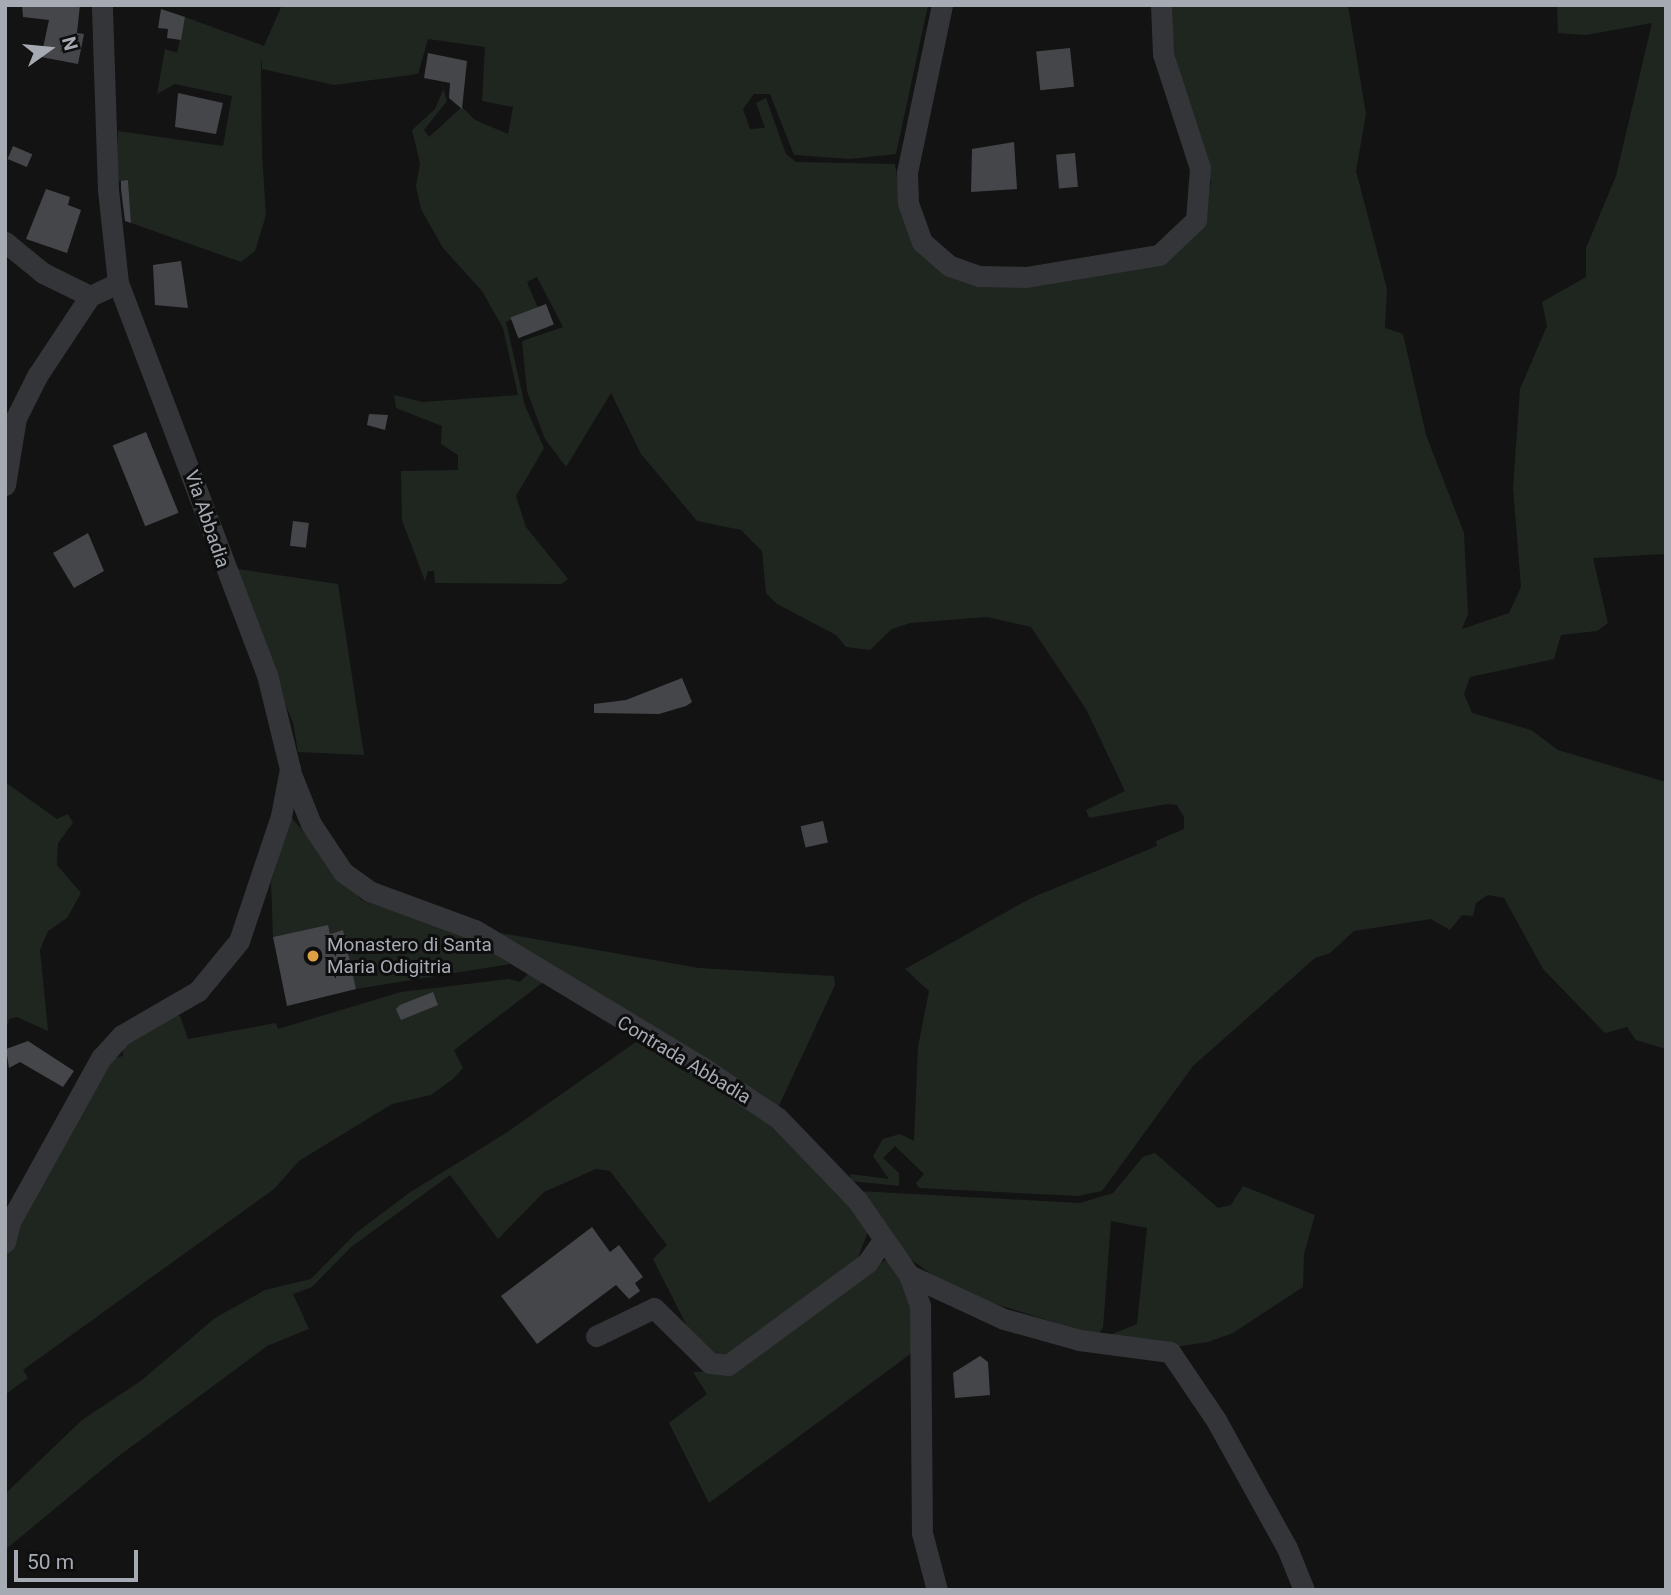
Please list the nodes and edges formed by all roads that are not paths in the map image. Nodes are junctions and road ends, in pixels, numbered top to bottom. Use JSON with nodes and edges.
{"nodes":[{"id":1,"x":102,"y":5,"type":"edge"},
{"id":2,"x":943,"y":5,"type":"edge"},
{"id":3,"x":1161,"y":5,"type":"edge"},
{"id":4,"x":5,"y":242,"type":"edge"},
{"id":5,"x":118,"y":283,"type":"junction"},
{"id":6,"x":90,"y":296,"type":"junction"},
{"id":7,"x":5,"y":485,"type":"edge"},
{"id":8,"x":289,"y":768,"type":"junction"},
{"id":9,"x":884,"y":1239,"type":"junction"},
{"id":10,"x":5,"y":1242,"type":"edge"},
{"id":11,"x":909,"y":1275,"type":"junction"},
{"id":12,"x":596,"y":1336,"type":"dead end"},
{"id":13,"x":937,"y":1590,"type":"edge"},
{"id":14,"x":1304,"y":1590,"type":"edge"}],
"edges":[{"from":1,"to":5,"type":"street","name":"Via Abbadia"},
{"from":2,"to":3,"type":"street"},
{"from":4,"to":6,"type":"street"},
{"from":5,"to":6,"type":"street"},
{"from":5,"to":8,"type":"street","name":"Via Abbadia"},
{"from":6,"to":7,"type":"street"},
{"from":8,"to":9,"type":"street","name":"Contrada Abbadia"},
{"from":8,"to":10,"type":"street","name":"Via Abbadia"},
{"from":9,"to":11,"type":"street","name":"Contrada Abbadia"},
{"from":9,"to":12,"type":"street"},
{"from":11,"to":13,"type":"street","name":"Contrada Abbadia"},
{"from":11,"to":14,"type":"street"}]}
